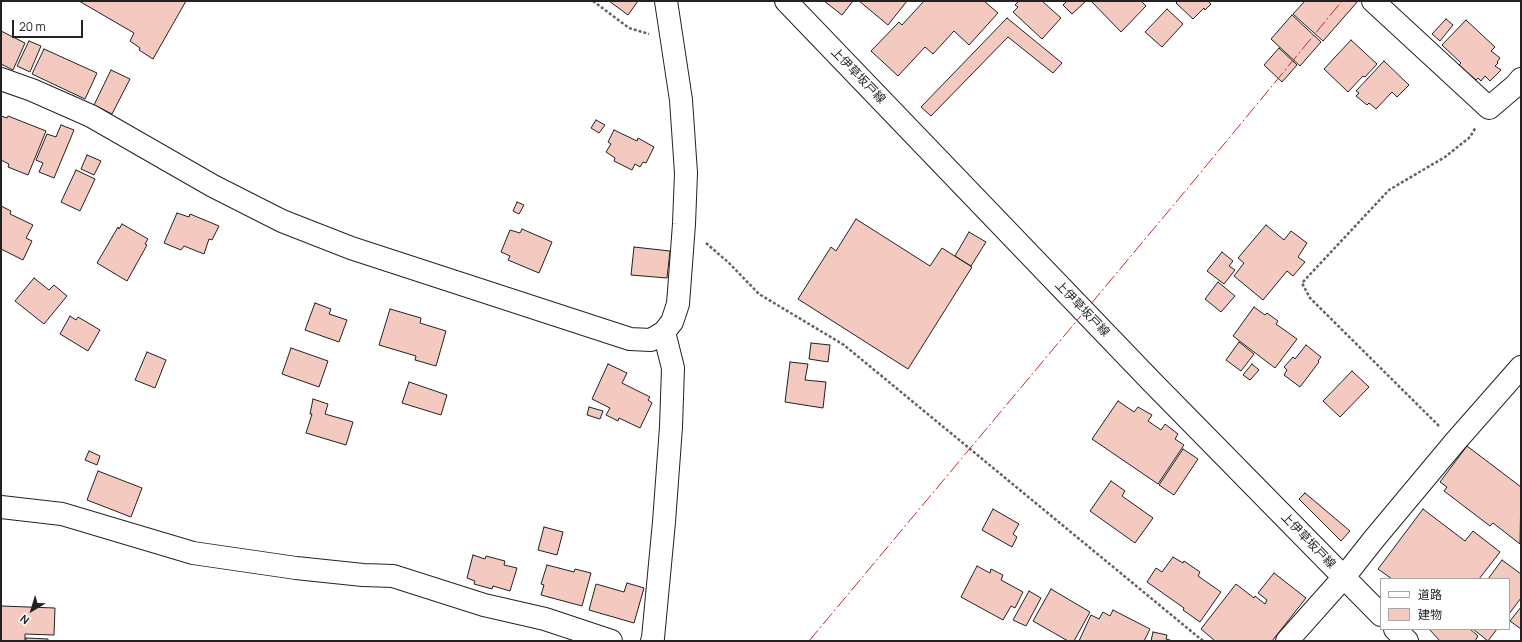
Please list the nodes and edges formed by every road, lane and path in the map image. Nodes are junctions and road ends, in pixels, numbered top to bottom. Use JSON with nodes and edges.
{"nodes":[{"id":1,"x":592,"y":1,"type":"edge"},
{"id":2,"x":666,"y":1,"type":"edge"},
{"id":3,"x":786,"y":1,"type":"edge"},
{"id":4,"x":1373,"y":1,"type":"edge"},
{"id":5,"x":671,"y":36,"type":"junction"},
{"id":6,"x":1,"y":78,"type":"edge"},
{"id":7,"x":1519,"y":85,"type":"edge"},
{"id":8,"x":1489,"y":108,"type":"junction"},
{"id":9,"x":684,"y":224,"type":"junction"},
{"id":10,"x":664,"y":332,"type":"junction"},
{"id":11,"x":1521,"y":367,"type":"edge"},
{"id":12,"x":1455,"y":442,"type":"junction"},
{"id":13,"x":1,"y":507,"type":"edge"},
{"id":14,"x":1344,"y":578,"type":"junction"},
{"id":15,"x":1380,"y":614,"type":"edge"},
{"id":16,"x":1396,"y":630,"type":"edge"},
{"id":17,"x":611,"y":641,"type":"edge"},
{"id":18,"x":652,"y":641,"type":"edge"},
{"id":19,"x":1203,"y":641,"type":"edge"},
{"id":20,"x":1288,"y":641,"type":"edge"},
{"id":21,"x":1406,"y":641,"type":"edge"}],
"edges":[{"from":1,"to":5,"type":"path"},
{"from":2,"to":5,"type":"street"},
{"from":3,"to":14,"type":"street","name":"上伊草坂戸線"},
{"from":4,"to":8,"type":"street"},
{"from":5,"to":9,"type":"street"},
{"from":6,"to":10,"type":"street"},
{"from":7,"to":8,"type":"street"},
{"from":8,"to":12,"type":"path"},
{"from":9,"to":10,"type":"street"},
{"from":9,"to":19,"type":"path"},
{"from":10,"to":18,"type":"street"},
{"from":11,"to":12,"type":"street"},
{"from":12,"to":14,"type":"street"},
{"from":13,"to":17,"type":"street"},
{"from":14,"to":15,"type":"street","name":"上伊草坂戸線"},
{"from":14,"to":20,"type":"street"},
{"from":16,"to":21,"type":"street"}]}
